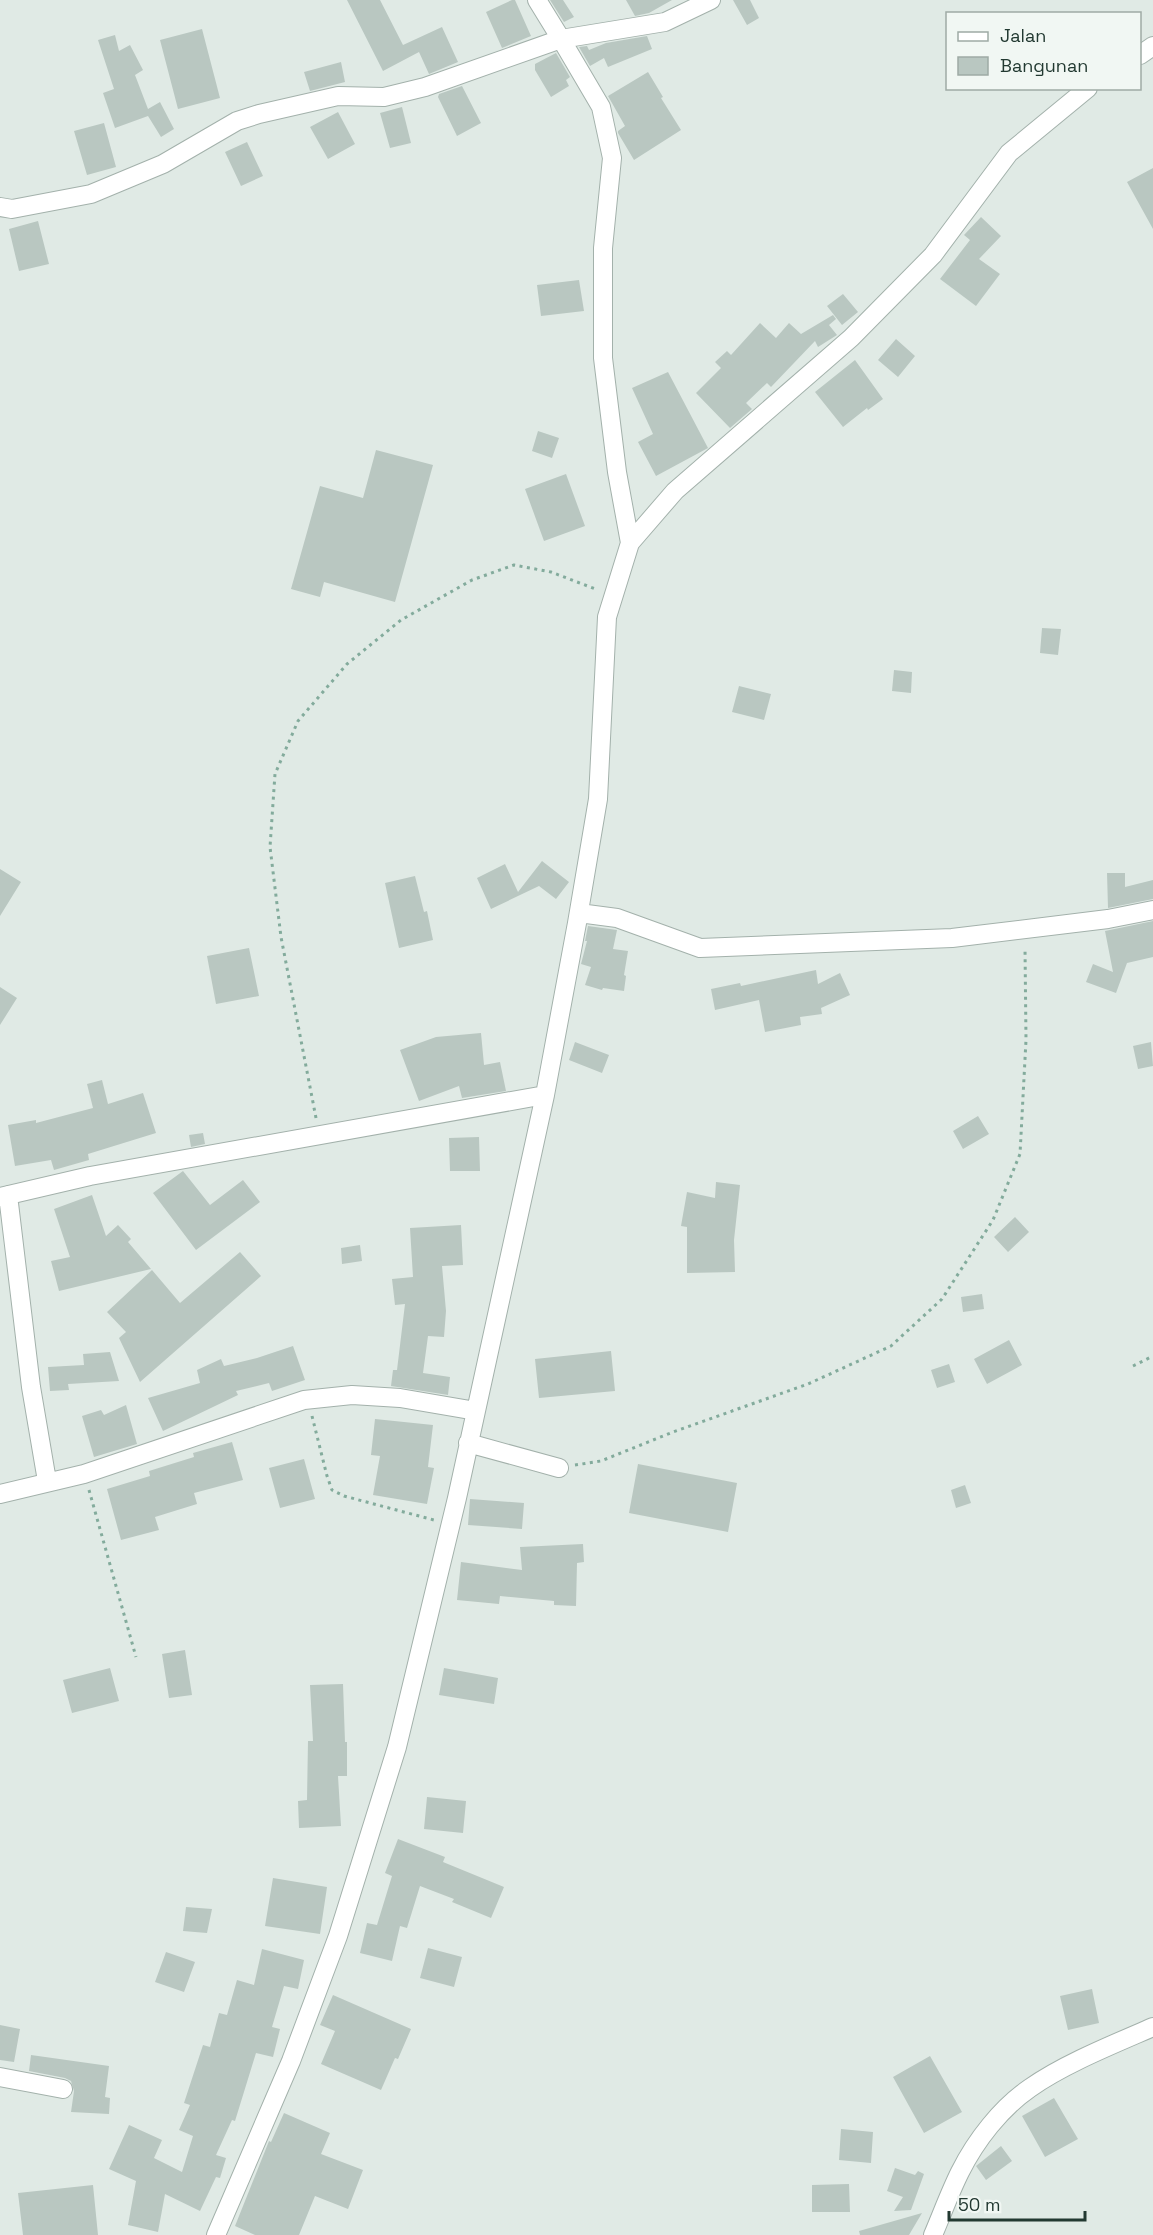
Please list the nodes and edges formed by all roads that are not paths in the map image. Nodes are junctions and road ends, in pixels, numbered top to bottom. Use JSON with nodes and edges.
{"nodes":[{"id":1,"x":537,"y":0,"type":"edge"},
{"id":2,"x":711,"y":0,"type":"edge"},
{"id":3,"x":561,"y":39,"type":"junction"},
{"id":4,"x":1086,"y":90,"type":"edge"},
{"id":5,"x":0,"y":207,"type":"edge"},
{"id":6,"x":630,"y":543,"type":"junction"},
{"id":7,"x":1153,"y":910,"type":"edge"},
{"id":8,"x":579,"y":913,"type":"junction"},
{"id":9,"x":545,"y":1095,"type":"junction"},
{"id":10,"x":4,"y":1196,"type":"edge"},
{"id":11,"x":476,"y":1411,"type":"junction"},
{"id":12,"x":468,"y":1443,"type":"junction"},
{"id":13,"x":559,"y":1468,"type":"road end"},
{"id":14,"x":47,"y":1481,"type":"junction"},
{"id":15,"x":0,"y":1494,"type":"edge"},
{"id":16,"x":1153,"y":2027,"type":"edge"},
{"id":17,"x":0,"y":2077,"type":"edge"},
{"id":18,"x":63,"y":2089,"type":"dead end"},
{"id":19,"x":216,"y":2235,"type":"edge"},
{"id":20,"x":933,"y":2235,"type":"edge"}],
"edges":[{"from":1,"to":3,"type":"street"},
{"from":2,"to":3,"type":"street"},
{"from":3,"to":5,"type":"street"},
{"from":3,"to":6,"type":"street"},
{"from":4,"to":6,"type":"street"},
{"from":6,"to":8,"type":"street"},
{"from":7,"to":8,"type":"street"},
{"from":8,"to":9,"type":"street"},
{"from":9,"to":10,"type":"street"},
{"from":9,"to":11,"type":"street"},
{"from":10,"to":14,"type":"street"},
{"from":11,"to":12,"type":"street"},
{"from":11,"to":14,"type":"street"},
{"from":12,"to":13,"type":"street"},
{"from":12,"to":19,"type":"street"},
{"from":14,"to":15,"type":"street"},
{"from":16,"to":20,"type":"street"},
{"from":17,"to":18,"type":"street"}]}
